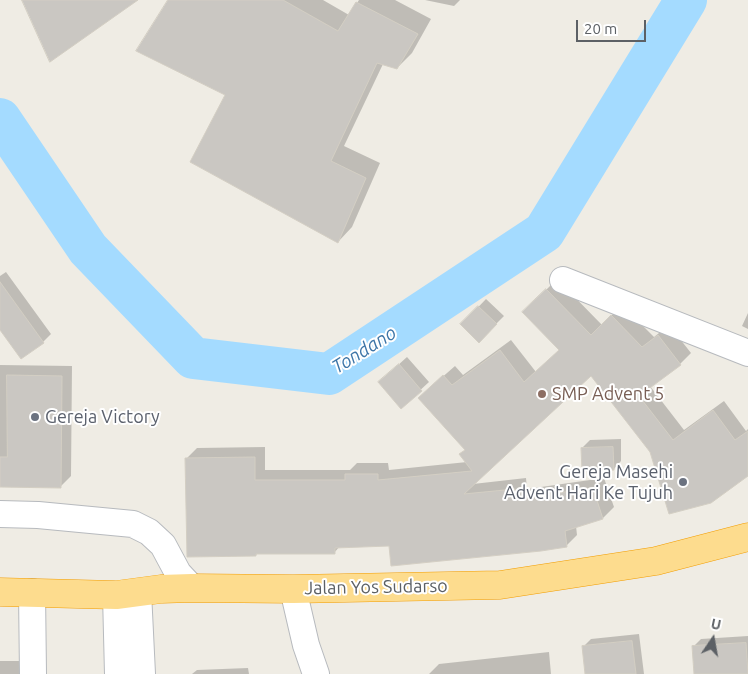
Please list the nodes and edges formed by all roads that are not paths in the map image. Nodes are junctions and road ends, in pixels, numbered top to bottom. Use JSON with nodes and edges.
{"nodes":[{"id":1,"x":563,"y":280,"type":"dead end"},
{"id":2,"x":748,"y":353,"type":"edge"},
{"id":3,"x":0,"y":514,"type":"edge"},
{"id":4,"x":748,"y":537,"type":"edge"},
{"id":5,"x":192,"y":588,"type":"junction"},
{"id":6,"x":293,"y":589,"type":"junction"},
{"id":7,"x":0,"y":592,"type":"edge"},
{"id":8,"x":32,"y":592,"type":"junction"},
{"id":9,"x":127,"y":593,"type":"junction"},
{"id":10,"x":33,"y":674,"type":"edge"},
{"id":11,"x":118,"y":674,"type":"edge"},
{"id":12,"x":142,"y":674,"type":"edge"},
{"id":13,"x":316,"y":674,"type":"edge"}],
"edges":[{"from":1,"to":2,"type":"street"},
{"from":3,"to":5,"type":"street"},
{"from":4,"to":6,"type":"highway","name":"Jalan Yos Sudarso"},
{"from":5,"to":6,"type":"highway","name":"Jalan Yos Sudarso"},
{"from":5,"to":9,"type":"highway","name":"Jalan Yos Sudarso"},
{"from":6,"to":13,"type":"street"},
{"from":7,"to":8,"type":"highway","name":"Jalan Yos Sudarso"},
{"from":8,"to":9,"type":"highway","name":"Jalan Yos Sudarso"},
{"from":8,"to":10,"type":"street"},
{"from":9,"to":11,"type":"street"},
{"from":9,"to":12,"type":"street"}]}
